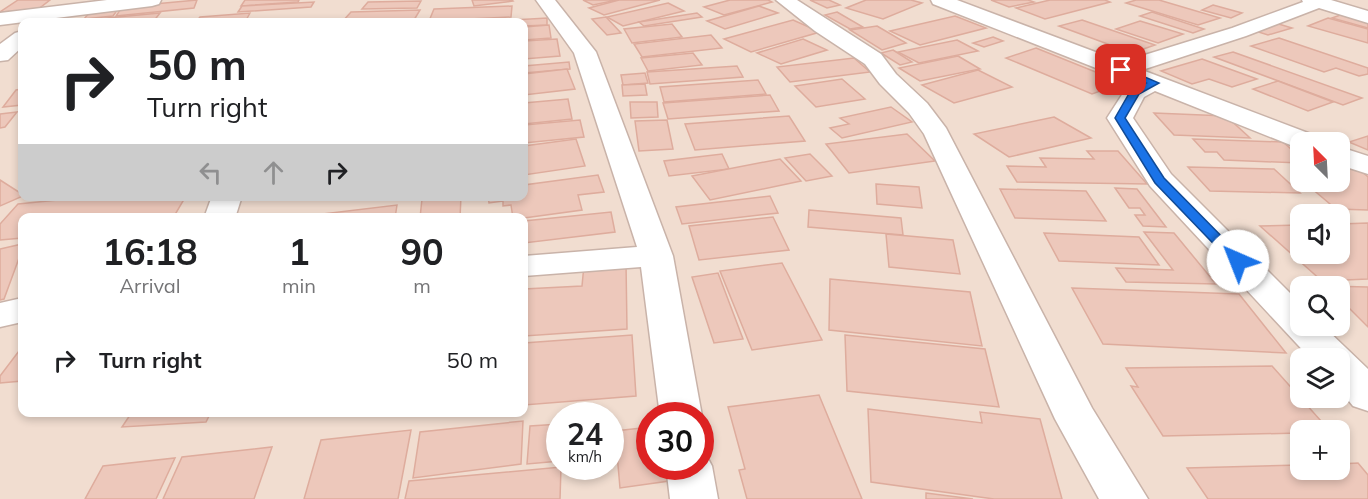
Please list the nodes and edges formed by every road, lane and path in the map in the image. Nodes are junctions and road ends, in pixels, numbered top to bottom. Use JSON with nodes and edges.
{"nodes":[{"id":1,"x":152,"y":0,"type":"edge"},
{"id":2,"x":545,"y":0,"type":"edge"},
{"id":3,"x":785,"y":0,"type":"edge"},
{"id":4,"x":940,"y":0,"type":"edge"},
{"id":5,"x":1315,"y":1,"type":"edge"},
{"id":6,"x":1368,"y":17,"type":"edge"},
{"id":7,"x":46,"y":18,"type":"edge"},
{"id":8,"x":0,"y":19,"type":"edge"},
{"id":9,"x":18,"y":19,"type":"edge"},
{"id":10,"x":18,"y":40,"type":"edge"},
{"id":11,"x":0,"y":55,"type":"edge"},
{"id":12,"x":1121,"y":70,"type":"junction"},
{"id":13,"x":1154,"y":83,"type":"junction"},
{"id":14,"x":1290,"y":135,"type":"edge"},
{"id":15,"x":1350,"y":159,"type":"edge"},
{"id":16,"x":1368,"y":166,"type":"edge"},
{"id":17,"x":656,"y":256,"type":"junction"},
{"id":18,"x":528,"y":266,"type":"edge"},
{"id":19,"x":18,"y":311,"type":"edge"},
{"id":20,"x":1290,"y":314,"type":"edge"},
{"id":21,"x":0,"y":315,"type":"edge"},
{"id":22,"x":1312,"y":336,"type":"edge"},
{"id":23,"x":1323,"y":348,"type":"edge"},
{"id":24,"x":1350,"y":376,"type":"edge"},
{"id":25,"x":1368,"y":395,"type":"edge"},
{"id":26,"x":679,"y":402,"type":"edge"},
{"id":27,"x":691,"y":480,"type":"edge"},
{"id":28,"x":694,"y":499,"type":"edge"},
{"id":29,"x":1124,"y":499,"type":"edge"}],
"edges":[{"from":1,"to":7,"type":"street"},
{"from":2,"to":17,"type":"street"},
{"from":3,"to":29,"type":"street"},
{"from":4,"to":12,"type":"street"},
{"from":5,"to":6,"type":"street"},
{"from":5,"to":12,"type":"street"},
{"from":8,"to":9,"type":"street"},
{"from":10,"to":11,"type":"street"},
{"from":12,"to":13,"type":"street"},
{"from":13,"to":14,"type":"street"},
{"from":13,"to":20,"type":"street"},
{"from":15,"to":16,"type":"street"},
{"from":17,"to":18,"type":"street"},
{"from":17,"to":26,"type":"street"},
{"from":19,"to":21,"type":"street"},
{"from":22,"to":23,"type":"street"},
{"from":24,"to":25,"type":"street"},
{"from":27,"to":28,"type":"street"}]}
